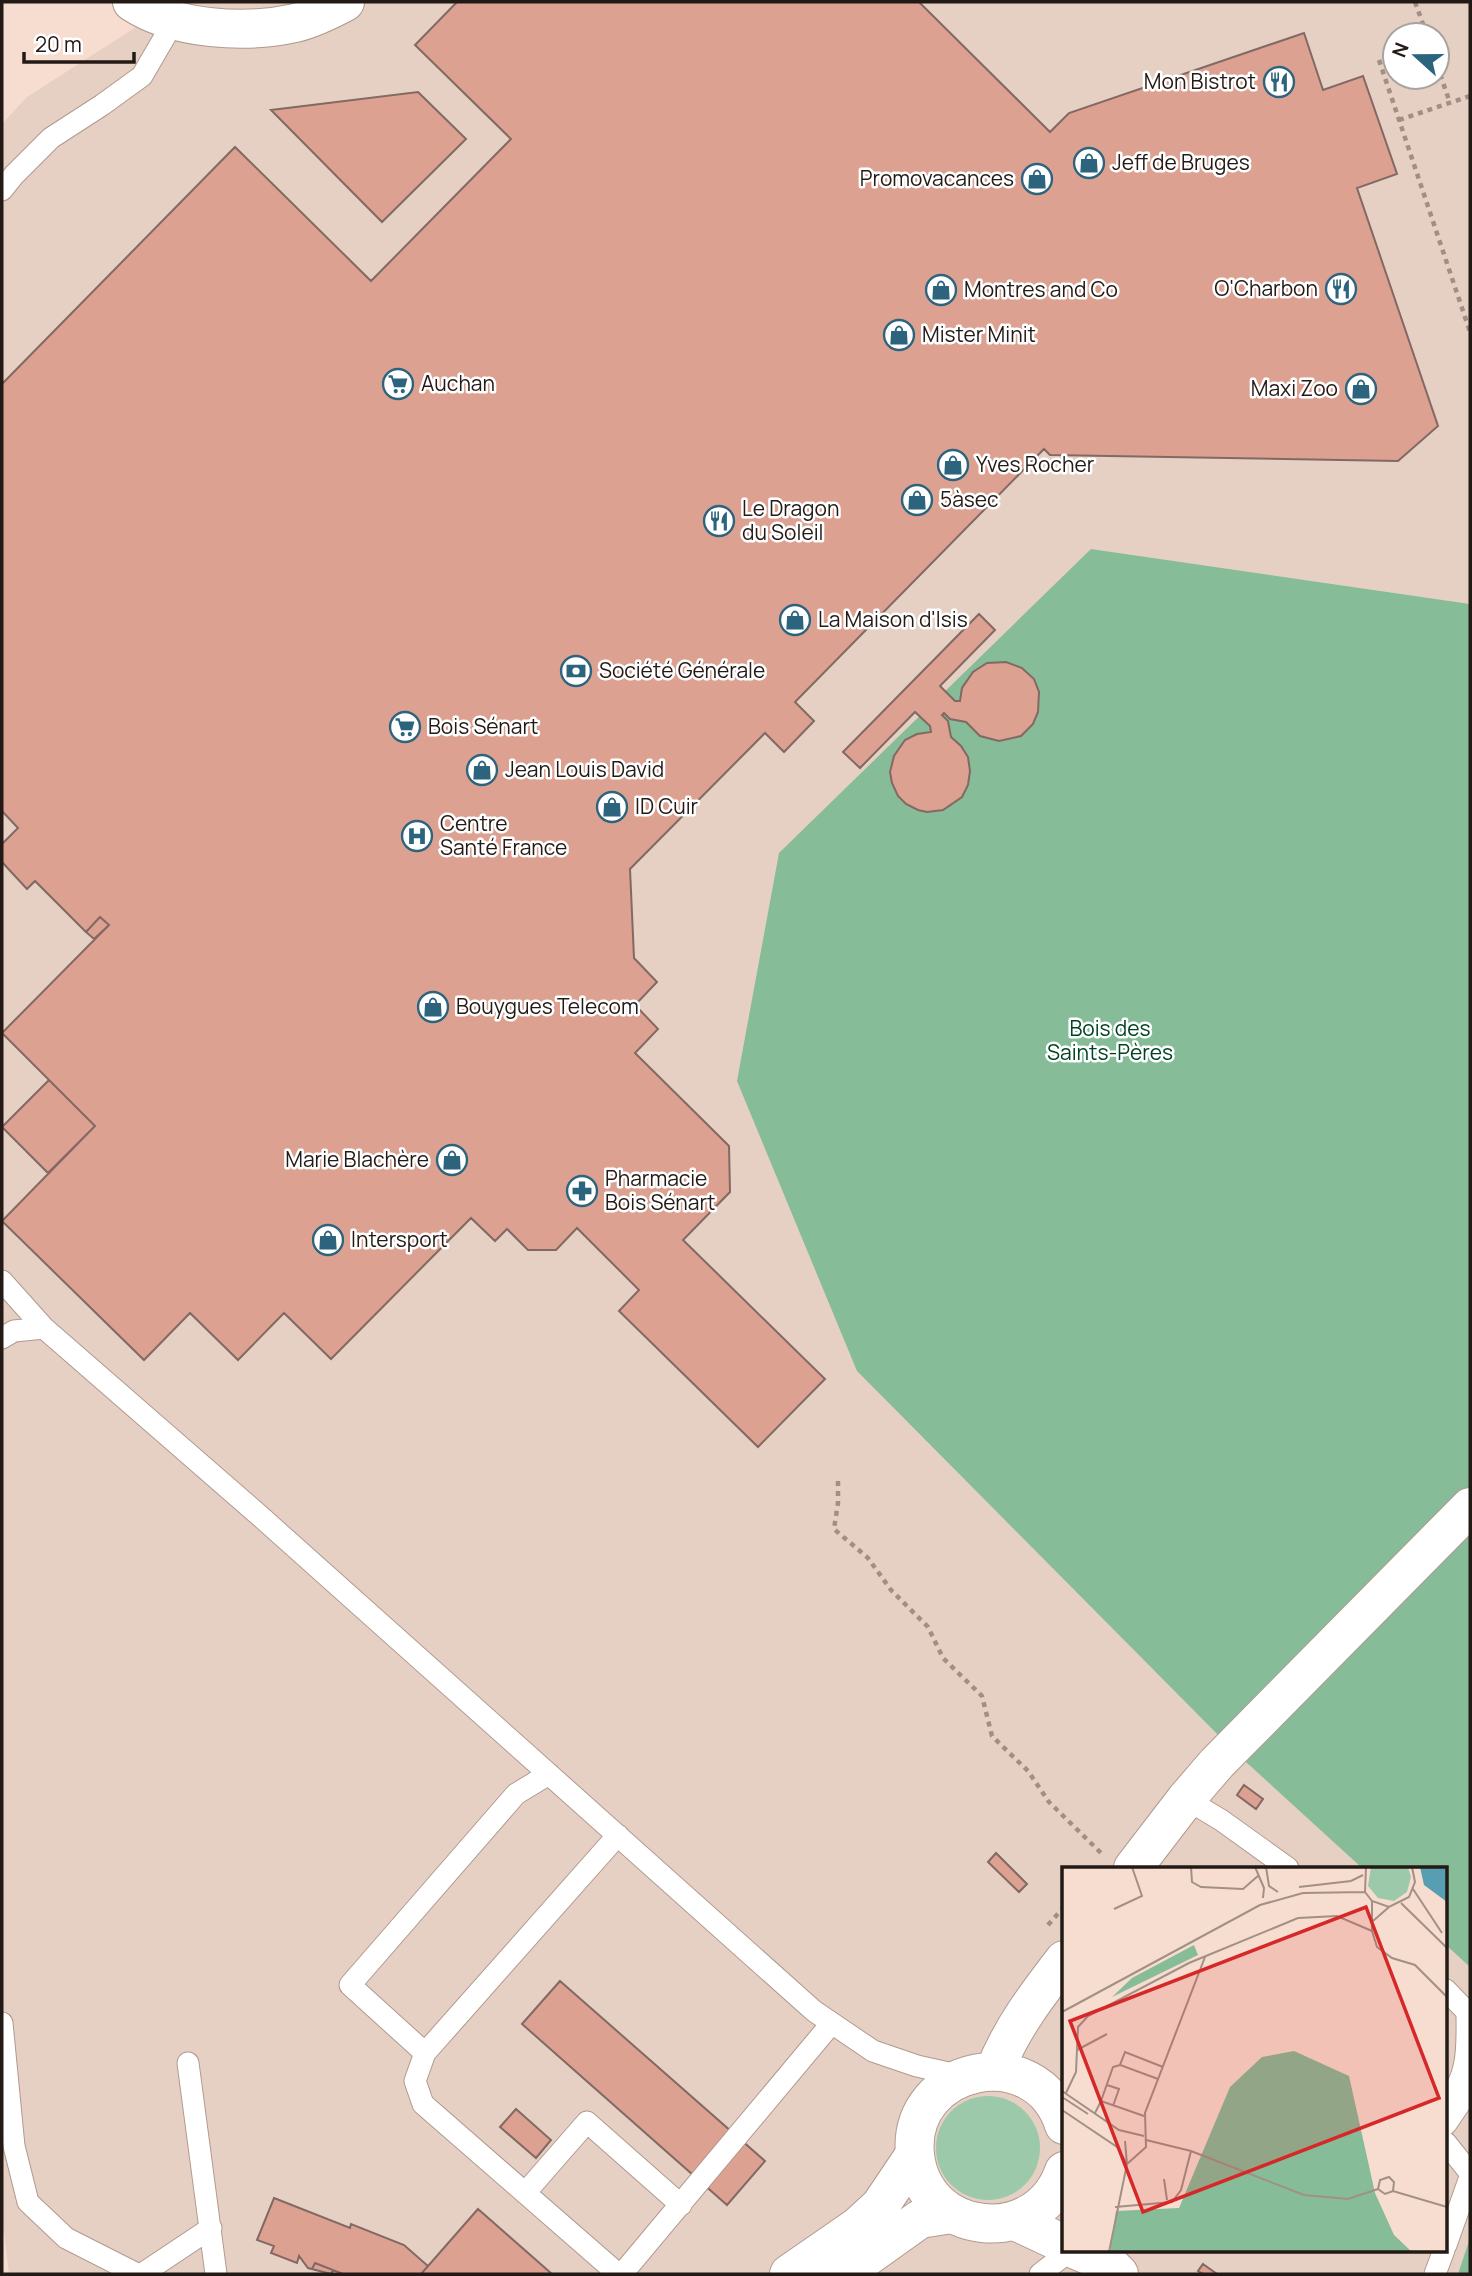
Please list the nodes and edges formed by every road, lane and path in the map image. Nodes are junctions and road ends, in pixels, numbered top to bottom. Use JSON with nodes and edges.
{"nodes":[{"id":1,"x":132,"y":2,"type":"edge"},
{"id":2,"x":345,"y":2,"type":"edge"},
{"id":3,"x":1415,"y":2,"type":"edge"},
{"id":4,"x":1422,"y":21,"type":"edge"},
{"id":5,"x":174,"y":22,"type":"junction"},
{"id":6,"x":1379,"y":60,"type":"dead end"},
{"id":7,"x":1446,"y":91,"type":"edge"},
{"id":8,"x":1470,"y":96,"type":"edge"},
{"id":9,"x":1450,"y":103,"type":"junction"},
{"id":10,"x":1399,"y":120,"type":"junction"},
{"id":11,"x":2,"y":190,"type":"edge"},
{"id":12,"x":1470,"y":332,"type":"edge"},
{"id":13,"x":2,"y":1281,"type":"edge"},
{"id":14,"x":44,"y":1328,"type":"junction"},
{"id":15,"x":2,"y":1338,"type":"edge"},
{"id":16,"x":838,"y":1481,"type":"dead end"},
{"id":17,"x":1470,"y":1507,"type":"edge"},
{"id":18,"x":549,"y":1774,"type":"junction"},
{"id":19,"x":1186,"y":1799,"type":"junction"},
{"id":20,"x":618,"y":1835,"type":"junction"},
{"id":21,"x":1120,"y":1864,"type":"edge"},
{"id":22,"x":1287,"y":1867,"type":"edge"},
{"id":23,"x":1062,"y":1964,"type":"edge"},
{"id":24,"x":1448,"y":1992,"type":"edge"},
{"id":25,"x":1469,"y":2018,"type":"edge"},
{"id":26,"x":2,"y":2023,"type":"edge"},
{"id":27,"x":831,"y":2024,"type":"junction"},
{"id":28,"x":425,"y":2053,"type":"junction"},
{"id":29,"x":188,"y":2063,"type":"dead end"},
{"id":30,"x":978,"y":2073,"type":"junction"},
{"id":31,"x":1470,"y":2083,"type":"edge"},
{"id":32,"x":1448,"y":2098,"type":"edge"},
{"id":33,"x":1062,"y":2118,"type":"edge"},
{"id":34,"x":1448,"y":2121,"type":"edge"},
{"id":35,"x":1448,"y":2146,"type":"edge"},
{"id":36,"x":915,"y":2154,"type":"junction"},
{"id":37,"x":1470,"y":2175,"type":"edge"},
{"id":38,"x":1062,"y":2178,"type":"edge"},
{"id":39,"x":525,"y":2193,"type":"junction"},
{"id":40,"x":681,"y":2205,"type":"junction"},
{"id":41,"x":952,"y":2214,"type":"junction"},
{"id":42,"x":1015,"y":2221,"type":"junction"},
{"id":43,"x":211,"y":2228,"type":"junction"},
{"id":44,"x":1448,"y":2238,"type":"edge"},
{"id":45,"x":1062,"y":2243,"type":"edge"},
{"id":46,"x":1068,"y":2252,"type":"edge"},
{"id":47,"x":1443,"y":2252,"type":"edge"},
{"id":48,"x":139,"y":2274,"type":"edge"},
{"id":49,"x":216,"y":2274,"type":"edge"},
{"id":50,"x":620,"y":2274,"type":"edge"},
{"id":51,"x":789,"y":2274,"type":"edge"},
{"id":52,"x":843,"y":2274,"type":"edge"},
{"id":53,"x":1040,"y":2274,"type":"edge"},
{"id":54,"x":1435,"y":2274,"type":"edge"}],
"edges":[{"from":1,"to":5,"type":"street"},
{"from":2,"to":5,"type":"street"},
{"from":3,"to":4,"type":"path"},
{"from":5,"to":11,"type":"lane"},
{"from":6,"to":10,"type":"path"},
{"from":7,"to":9,"type":"path"},
{"from":8,"to":9,"type":"path"},
{"from":9,"to":10,"type":"path"},
{"from":10,"to":12,"type":"path"},
{"from":13,"to":14,"type":"lane"},
{"from":14,"to":15,"type":"lane"},
{"from":14,"to":18,"type":"lane"},
{"from":16,"to":21,"type":"path"},
{"from":17,"to":19,"type":"street"},
{"from":18,"to":20,"type":"lane"},
{"from":18,"to":28,"type":"lane"},
{"from":19,"to":21,"type":"street"},
{"from":19,"to":22,"type":"lane"},
{"from":20,"to":27,"type":"lane"},
{"from":20,"to":28,"type":"lane"},
{"from":23,"to":30,"type":"street"},
{"from":24,"to":25,"type":"lane"},
{"from":25,"to":32,"type":"lane"},
{"from":26,"to":48,"type":"lane"},
{"from":27,"to":30,"type":"lane"},
{"from":27,"to":40,"type":"lane"},
{"from":28,"to":39,"type":"lane"},
{"from":29,"to":43,"type":"lane"},
{"from":30,"to":33,"type":"street"},
{"from":30,"to":36,"type":"street"},
{"from":31,"to":34,"type":"lane"},
{"from":35,"to":37,"type":"lane"},
{"from":36,"to":41,"type":"street"},
{"from":36,"to":51,"type":"street"},
{"from":37,"to":44,"type":"lane"},
{"from":38,"to":42,"type":"street"},
{"from":39,"to":40,"type":"lane"},
{"from":39,"to":50,"type":"lane"},
{"from":40,"to":50,"type":"lane"},
{"from":41,"to":42,"type":"street"},
{"from":41,"to":52,"type":"street"},
{"from":42,"to":45,"type":"street"},
{"from":43,"to":48,"type":"lane"},
{"from":43,"to":49,"type":"lane"},
{"from":46,"to":53,"type":"lane"},
{"from":47,"to":54,"type":"lane"}]}
